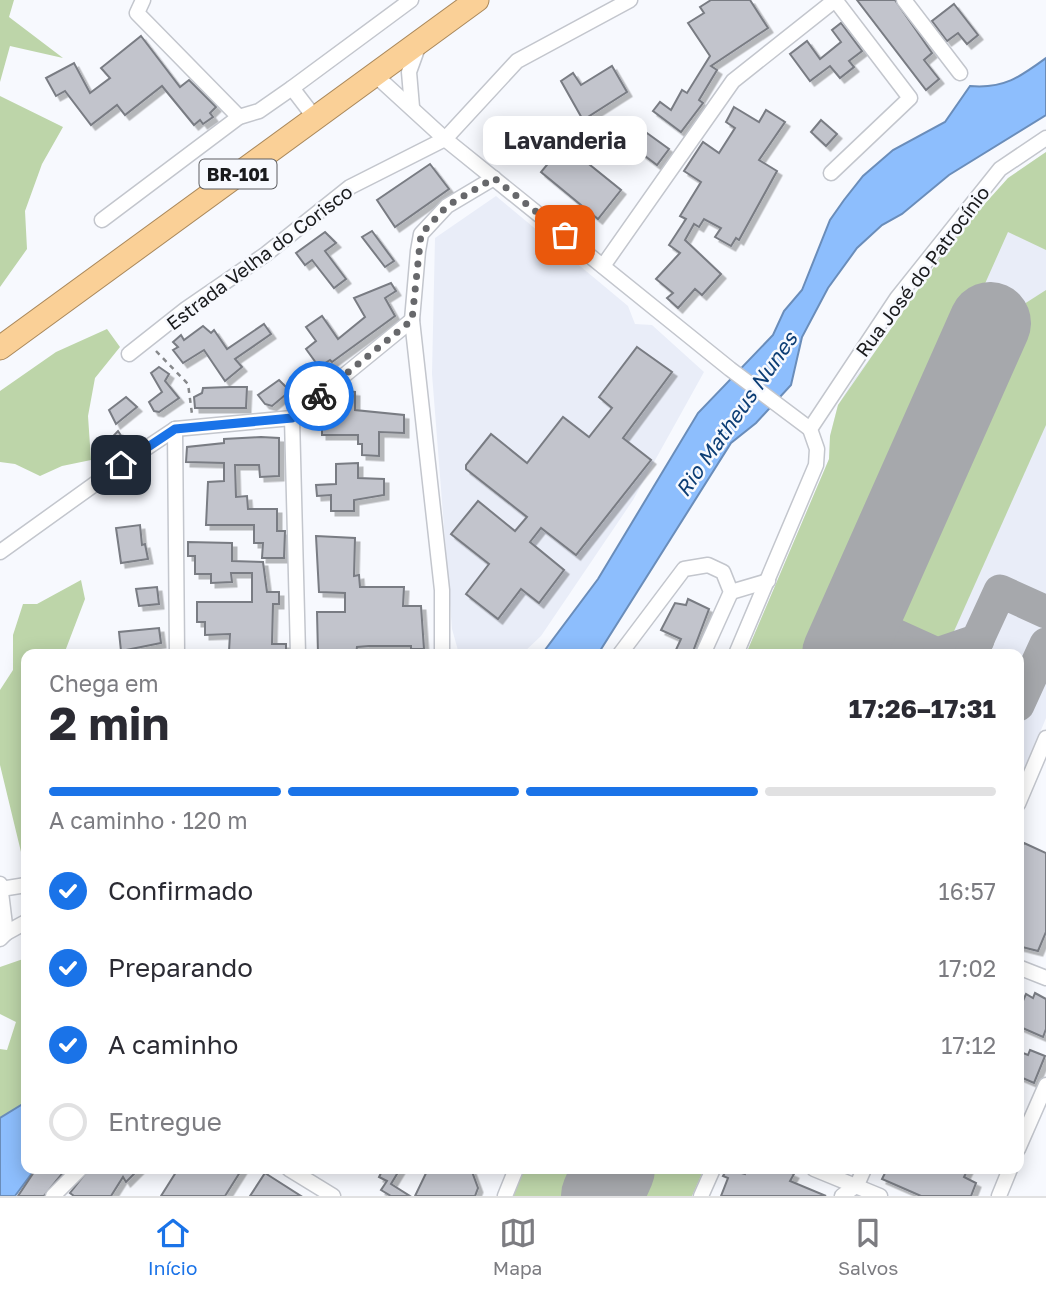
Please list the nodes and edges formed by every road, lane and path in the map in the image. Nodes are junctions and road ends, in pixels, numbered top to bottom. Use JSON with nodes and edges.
{"nodes":[{"id":1,"x":143,"y":0,"type":"edge"},
{"id":2,"x":411,"y":0,"type":"edge"},
{"id":3,"x":477,"y":0,"type":"edge"},
{"id":4,"x":630,"y":0,"type":"edge"},
{"id":5,"x":835,"y":0,"type":"edge"},
{"id":6,"x":904,"y":0,"type":"edge"},
{"id":7,"x":424,"y":39,"type":"junction"},
{"id":8,"x":960,"y":73,"type":"dead end"},
{"id":9,"x":374,"y":75,"type":"junction"},
{"id":10,"x":292,"y":88,"type":"junction"},
{"id":11,"x":412,"y":107,"type":"junction"},
{"id":12,"x":239,"y":117,"type":"junction"},
{"id":13,"x":315,"y":118,"type":"junction"},
{"id":14,"x":1046,"y":138,"type":"edge"},
{"id":15,"x":445,"y":139,"type":"junction"},
{"id":16,"x":831,"y":173,"type":"dead end"},
{"id":17,"x":494,"y":178,"type":"junction"},
{"id":18,"x":102,"y":220,"type":"dead end"},
{"id":19,"x":603,"y":266,"type":"junction"},
{"id":20,"x":412,"y":320,"type":"junction"},
{"id":21,"x":146,"y":341,"type":"junction"},
{"id":22,"x":0,"y":348,"type":"edge"},
{"id":23,"x":129,"y":354,"type":"dead end"},
{"id":24,"x":292,"y":418,"type":"junction"},
{"id":25,"x":194,"y":427,"type":"junction"},
{"id":26,"x":175,"y":429,"type":"junction"},
{"id":27,"x":810,"y":429,"type":"junction"},
{"id":28,"x":121,"y":465,"type":"dead end"},
{"id":29,"x":99,"y":481,"type":"dead end"},
{"id":30,"x":0,"y":552,"type":"edge"},
{"id":31,"x":768,"y":581,"type":"junction"},
{"id":32,"x":731,"y":592,"type":"junction"},
{"id":33,"x":177,"y":649,"type":"edge"},
{"id":34,"x":298,"y":649,"type":"edge"},
{"id":35,"x":442,"y":649,"type":"edge"},
{"id":36,"x":624,"y":649,"type":"edge"},
{"id":37,"x":705,"y":649,"type":"edge"},
{"id":38,"x":738,"y":649,"type":"edge"},
{"id":39,"x":1046,"y":738,"type":"edge"},
{"id":40,"x":1024,"y":790,"type":"edge"},
{"id":41,"x":0,"y":884,"type":"edge"},
{"id":42,"x":21,"y":886,"type":"edge"},
{"id":43,"x":1,"y":889,"type":"edge"},
{"id":44,"x":21,"y":925,"type":"edge"},
{"id":45,"x":3,"y":936,"type":"edge"},
{"id":46,"x":1024,"y":969,"type":"edge"},
{"id":47,"x":1046,"y":978,"type":"edge"},
{"id":48,"x":1046,"y":1085,"type":"edge"},
{"id":49,"x":1024,"y":1135,"type":"edge"},
{"id":50,"x":75,"y":1174,"type":"edge"},
{"id":51,"x":297,"y":1174,"type":"edge"},
{"id":52,"x":514,"y":1174,"type":"edge"},
{"id":53,"x":711,"y":1174,"type":"edge"},
{"id":54,"x":827,"y":1174,"type":"edge"},
{"id":55,"x":862,"y":1174,"type":"edge"},
{"id":56,"x":1008,"y":1174,"type":"edge"},
{"id":57,"x":857,"y":1185,"type":"junction"},
{"id":58,"x":53,"y":1196,"type":"edge"},
{"id":59,"x":333,"y":1196,"type":"edge"},
{"id":60,"x":505,"y":1196,"type":"edge"},
{"id":61,"x":701,"y":1196,"type":"edge"},
{"id":62,"x":842,"y":1196,"type":"edge"},
{"id":63,"x":880,"y":1196,"type":"edge"},
{"id":64,"x":999,"y":1196,"type":"edge"}],
"edges":[{"from":1,"to":12,"type":"street"},
{"from":2,"to":10,"type":"street"},
{"from":3,"to":7,"type":"highway","number":"BR-101"},
{"from":4,"to":15,"type":"street","name":"Estrada Velha do Corisco"},
{"from":5,"to":16,"type":"street"},
{"from":5,"to":19,"type":"street"},
{"from":6,"to":8,"type":"street"},
{"from":7,"to":9,"type":"highway","number":"BR-101"},
{"from":7,"to":11,"type":"street"},
{"from":9,"to":11,"type":"street"},
{"from":9,"to":13,"type":"highway","number":"BR-101"},
{"from":10,"to":12,"type":"street"},
{"from":10,"to":13,"type":"street"},
{"from":11,"to":15,"type":"street"},
{"from":12,"to":18,"type":"street"},
{"from":13,"to":22,"type":"highway","number":"BR-101"},
{"from":14,"to":27,"type":"street","name":"Rua José do Patrocínio"},
{"from":15,"to":17,"type":"street"},
{"from":15,"to":21,"type":"street","name":"Estrada Velha do Corisco"},
{"from":17,"to":19,"type":"street"},
{"from":17,"to":20,"type":"street"},
{"from":19,"to":27,"type":"street"},
{"from":20,"to":24,"type":"street"},
{"from":20,"to":35,"type":"street"},
{"from":21,"to":23,"type":"street","name":"Estrada Velha do Corisco"},
{"from":21,"to":25,"type":"path"},
{"from":24,"to":25,"type":"street"},
{"from":24,"to":34,"type":"street"},
{"from":25,"to":26,"type":"street"},
{"from":26,"to":28,"type":"street"},
{"from":26,"to":33,"type":"street"},
{"from":27,"to":31,"type":"street"},
{"from":29,"to":30,"type":"street"},
{"from":31,"to":32,"type":"street"},
{"from":31,"to":38,"type":"street"},
{"from":32,"to":36,"type":"street"},
{"from":32,"to":37,"type":"street"},
{"from":39,"to":40,"type":"street"},
{"from":41,"to":43,"type":"street"},
{"from":42,"to":43,"type":"street"},
{"from":43,"to":45,"type":"street"},
{"from":44,"to":45,"type":"street"},
{"from":46,"to":47,"type":"street"},
{"from":48,"to":49,"type":"street"},
{"from":50,"to":58,"type":"street"},
{"from":51,"to":59,"type":"street"},
{"from":52,"to":60,"type":"street"},
{"from":53,"to":61,"type":"street"},
{"from":54,"to":57,"type":"street"},
{"from":55,"to":57,"type":"street"},
{"from":56,"to":64,"type":"street"},
{"from":57,"to":62,"type":"street"},
{"from":57,"to":63,"type":"street"}]}
